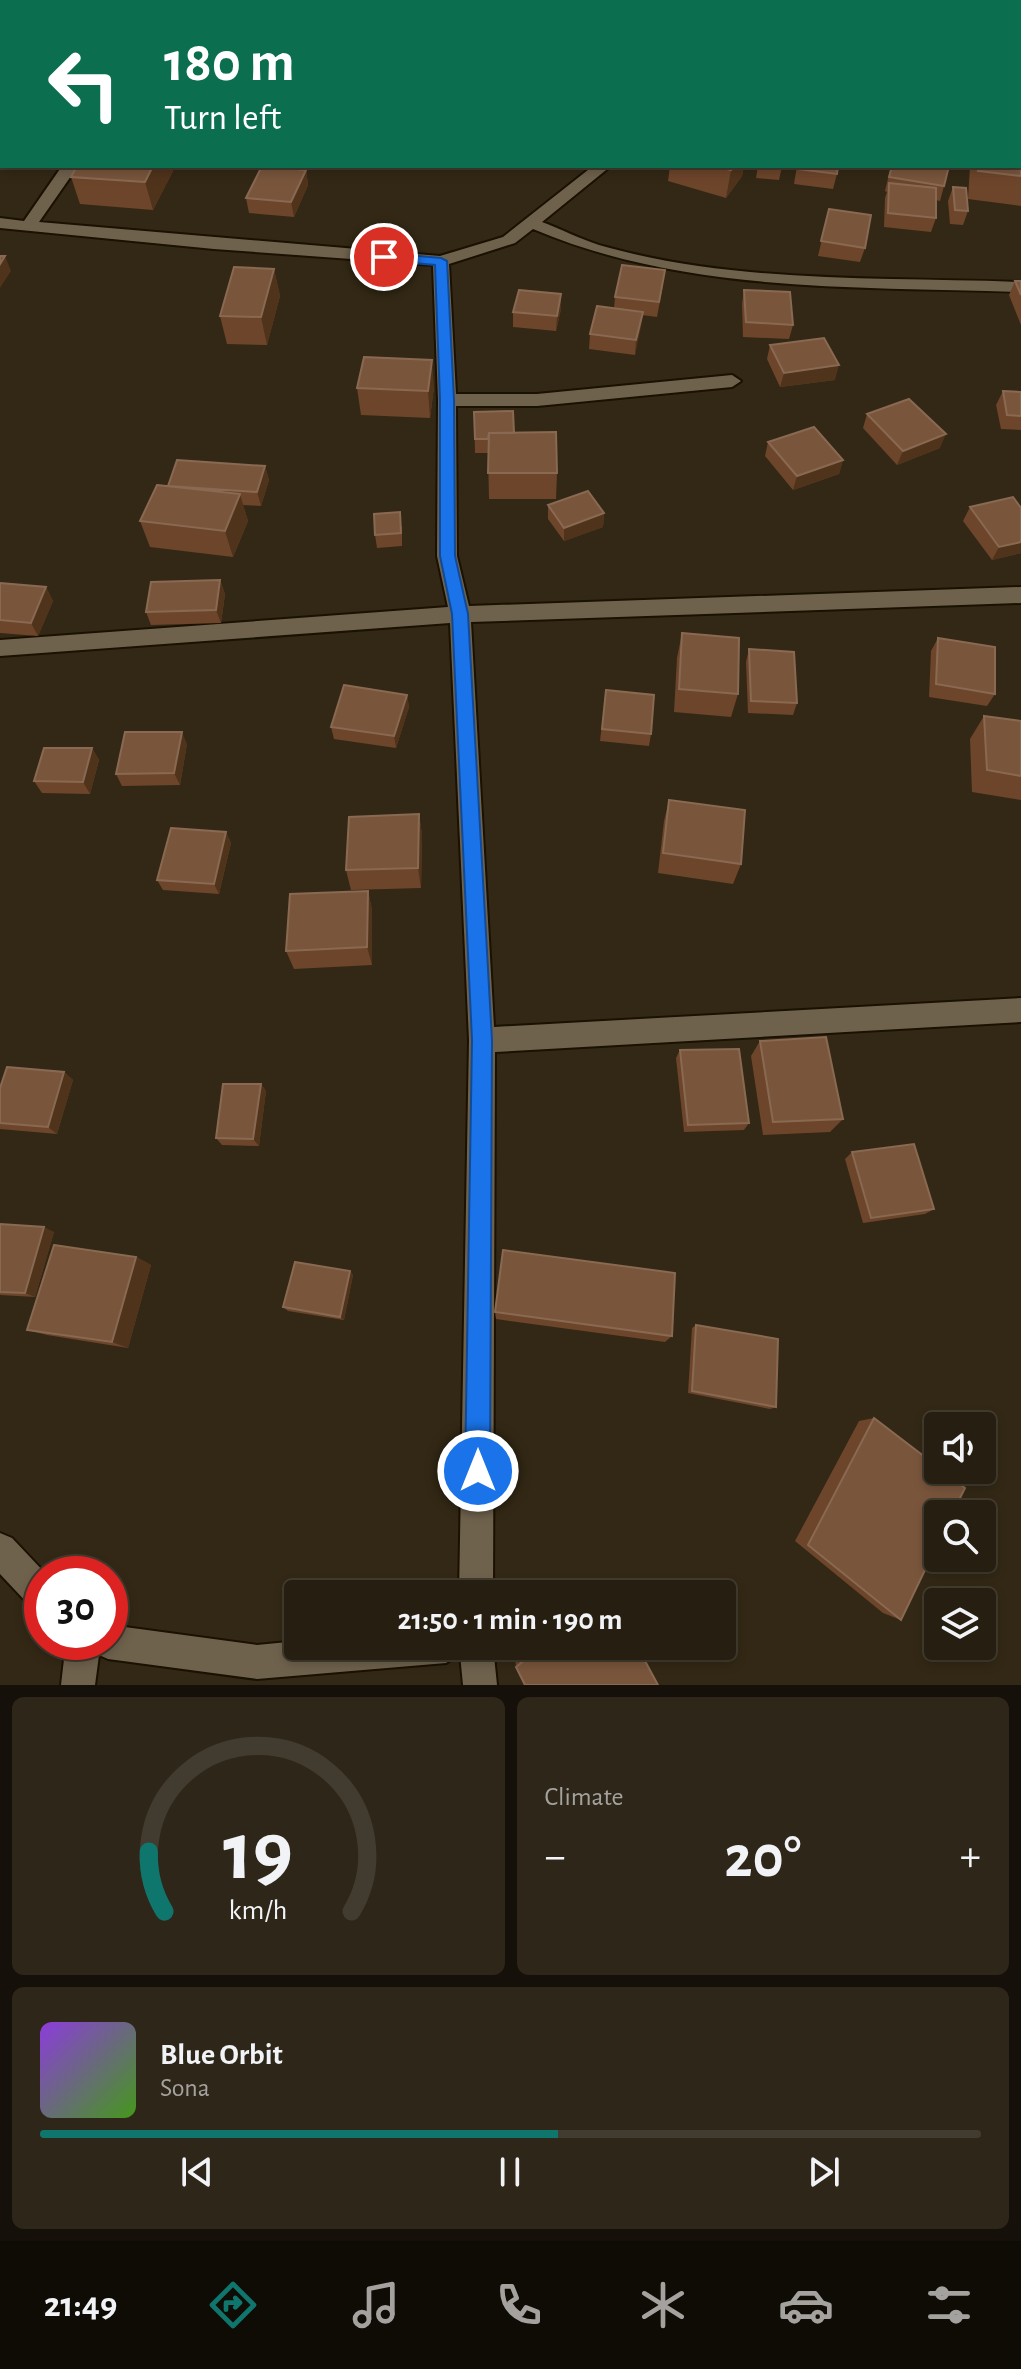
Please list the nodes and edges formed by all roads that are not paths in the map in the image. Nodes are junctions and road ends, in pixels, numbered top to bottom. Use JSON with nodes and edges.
{"nodes":[{"id":1,"x":69,"y":168,"type":"edge"},
{"id":2,"x":601,"y":168,"type":"edge"},
{"id":3,"x":0,"y":223,"type":"edge"},
{"id":4,"x":534,"y":224,"type":"junction"},
{"id":5,"x":28,"y":226,"type":"junction"},
{"id":6,"x":441,"y":261,"type":"junction"},
{"id":7,"x":1021,"y":287,"type":"edge"},
{"id":8,"x":732,"y":381,"type":"dead end"},
{"id":9,"x":447,"y":400,"type":"junction"},
{"id":10,"x":1021,"y":595,"type":"edge"},
{"id":11,"x":460,"y":614,"type":"junction"},
{"id":12,"x":0,"y":648,"type":"edge"},
{"id":13,"x":1021,"y":1010,"type":"edge"},
{"id":14,"x":482,"y":1040,"type":"junction"},
{"id":15,"x":0,"y":1550,"type":"edge"},
{"id":16,"x":24,"y":1575,"type":"edge"},
{"id":17,"x":476,"y":1580,"type":"edge"},
{"id":18,"x":128,"y":1645,"type":"edge"},
{"id":19,"x":81,"y":1660,"type":"edge"},
{"id":20,"x":284,"y":1660,"type":"edge"},
{"id":21,"x":477,"y":1660,"type":"edge"},
{"id":22,"x":78,"y":1685,"type":"edge"},
{"id":23,"x":480,"y":1685,"type":"edge"}],
"edges":[{"from":1,"to":5,"type":"street"},
{"from":2,"to":4,"type":"street"},
{"from":3,"to":5,"type":"street"},
{"from":4,"to":6,"type":"street"},
{"from":4,"to":7,"type":"street"},
{"from":5,"to":6,"type":"street"},
{"from":6,"to":9,"type":"street"},
{"from":8,"to":9,"type":"street"},
{"from":9,"to":11,"type":"street"},
{"from":10,"to":11,"type":"street"},
{"from":11,"to":12,"type":"street"},
{"from":11,"to":14,"type":"street"},
{"from":13,"to":14,"type":"street"},
{"from":14,"to":17,"type":"street"},
{"from":15,"to":16,"type":"street"},
{"from":18,"to":20,"type":"street"},
{"from":19,"to":22,"type":"street"},
{"from":21,"to":23,"type":"street"}]}
